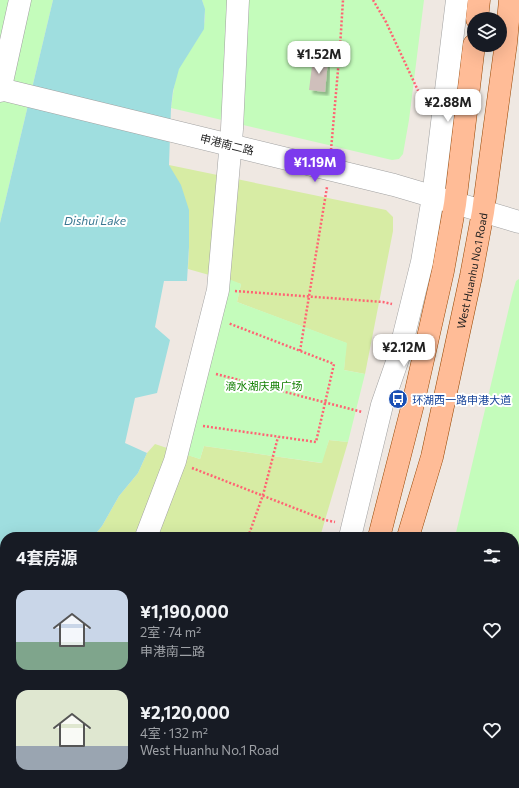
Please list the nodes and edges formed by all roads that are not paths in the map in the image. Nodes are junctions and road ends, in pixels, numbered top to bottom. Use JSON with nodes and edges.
{"nodes":[{"id":1,"x":20,"y":0,"type":"edge"},
{"id":2,"x":238,"y":0,"type":"edge"},
{"id":3,"x":457,"y":0,"type":"edge"},
{"id":4,"x":479,"y":0,"type":"edge"},
{"id":5,"x":510,"y":0,"type":"edge"},
{"id":6,"x":478,"y":12,"type":"edge"},
{"id":7,"x":7,"y":29,"type":"edge"},
{"id":8,"x":473,"y":52,"type":"edge"},
{"id":9,"x":5,"y":91,"type":"edge"},
{"id":10,"x":231,"y":145,"type":"junction"},
{"id":11,"x":433,"y":197,"type":"junction"},
{"id":12,"x":456,"y":204,"type":"junction"},
{"id":13,"x":483,"y":212,"type":"junction"},
{"id":14,"x":519,"y":222,"type":"edge"},
{"id":15,"x":343,"y":530,"type":"edge"},
{"id":16,"x":148,"y":532,"type":"edge"},
{"id":17,"x":380,"y":532,"type":"edge"},
{"id":18,"x":410,"y":532,"type":"edge"}],
"edges":[{"from":1,"to":7,"type":"street"},
{"from":2,"to":10,"type":"street"},
{"from":3,"to":11,"type":"street"},
{"from":4,"to":6,"type":"main road"},
{"from":5,"to":13,"type":"main road","name":"West Huanhu No.1 Road"},
{"from":7,"to":9,"type":"street"},
{"from":8,"to":12,"type":"main road"},
{"from":9,"to":10,"type":"street","name":"申港南二路"},
{"from":10,"to":11,"type":"street","name":"申港南二路"},
{"from":10,"to":16,"type":"street"},
{"from":11,"to":12,"type":"street","name":"申港南二路"},
{"from":11,"to":15,"type":"street"},
{"from":12,"to":13,"type":"street","name":"申港南二路"},
{"from":12,"to":17,"type":"main road"},
{"from":13,"to":14,"type":"street","name":"申港南二路"},
{"from":13,"to":18,"type":"main road","name":"West Huanhu No.1 Road"}]}
